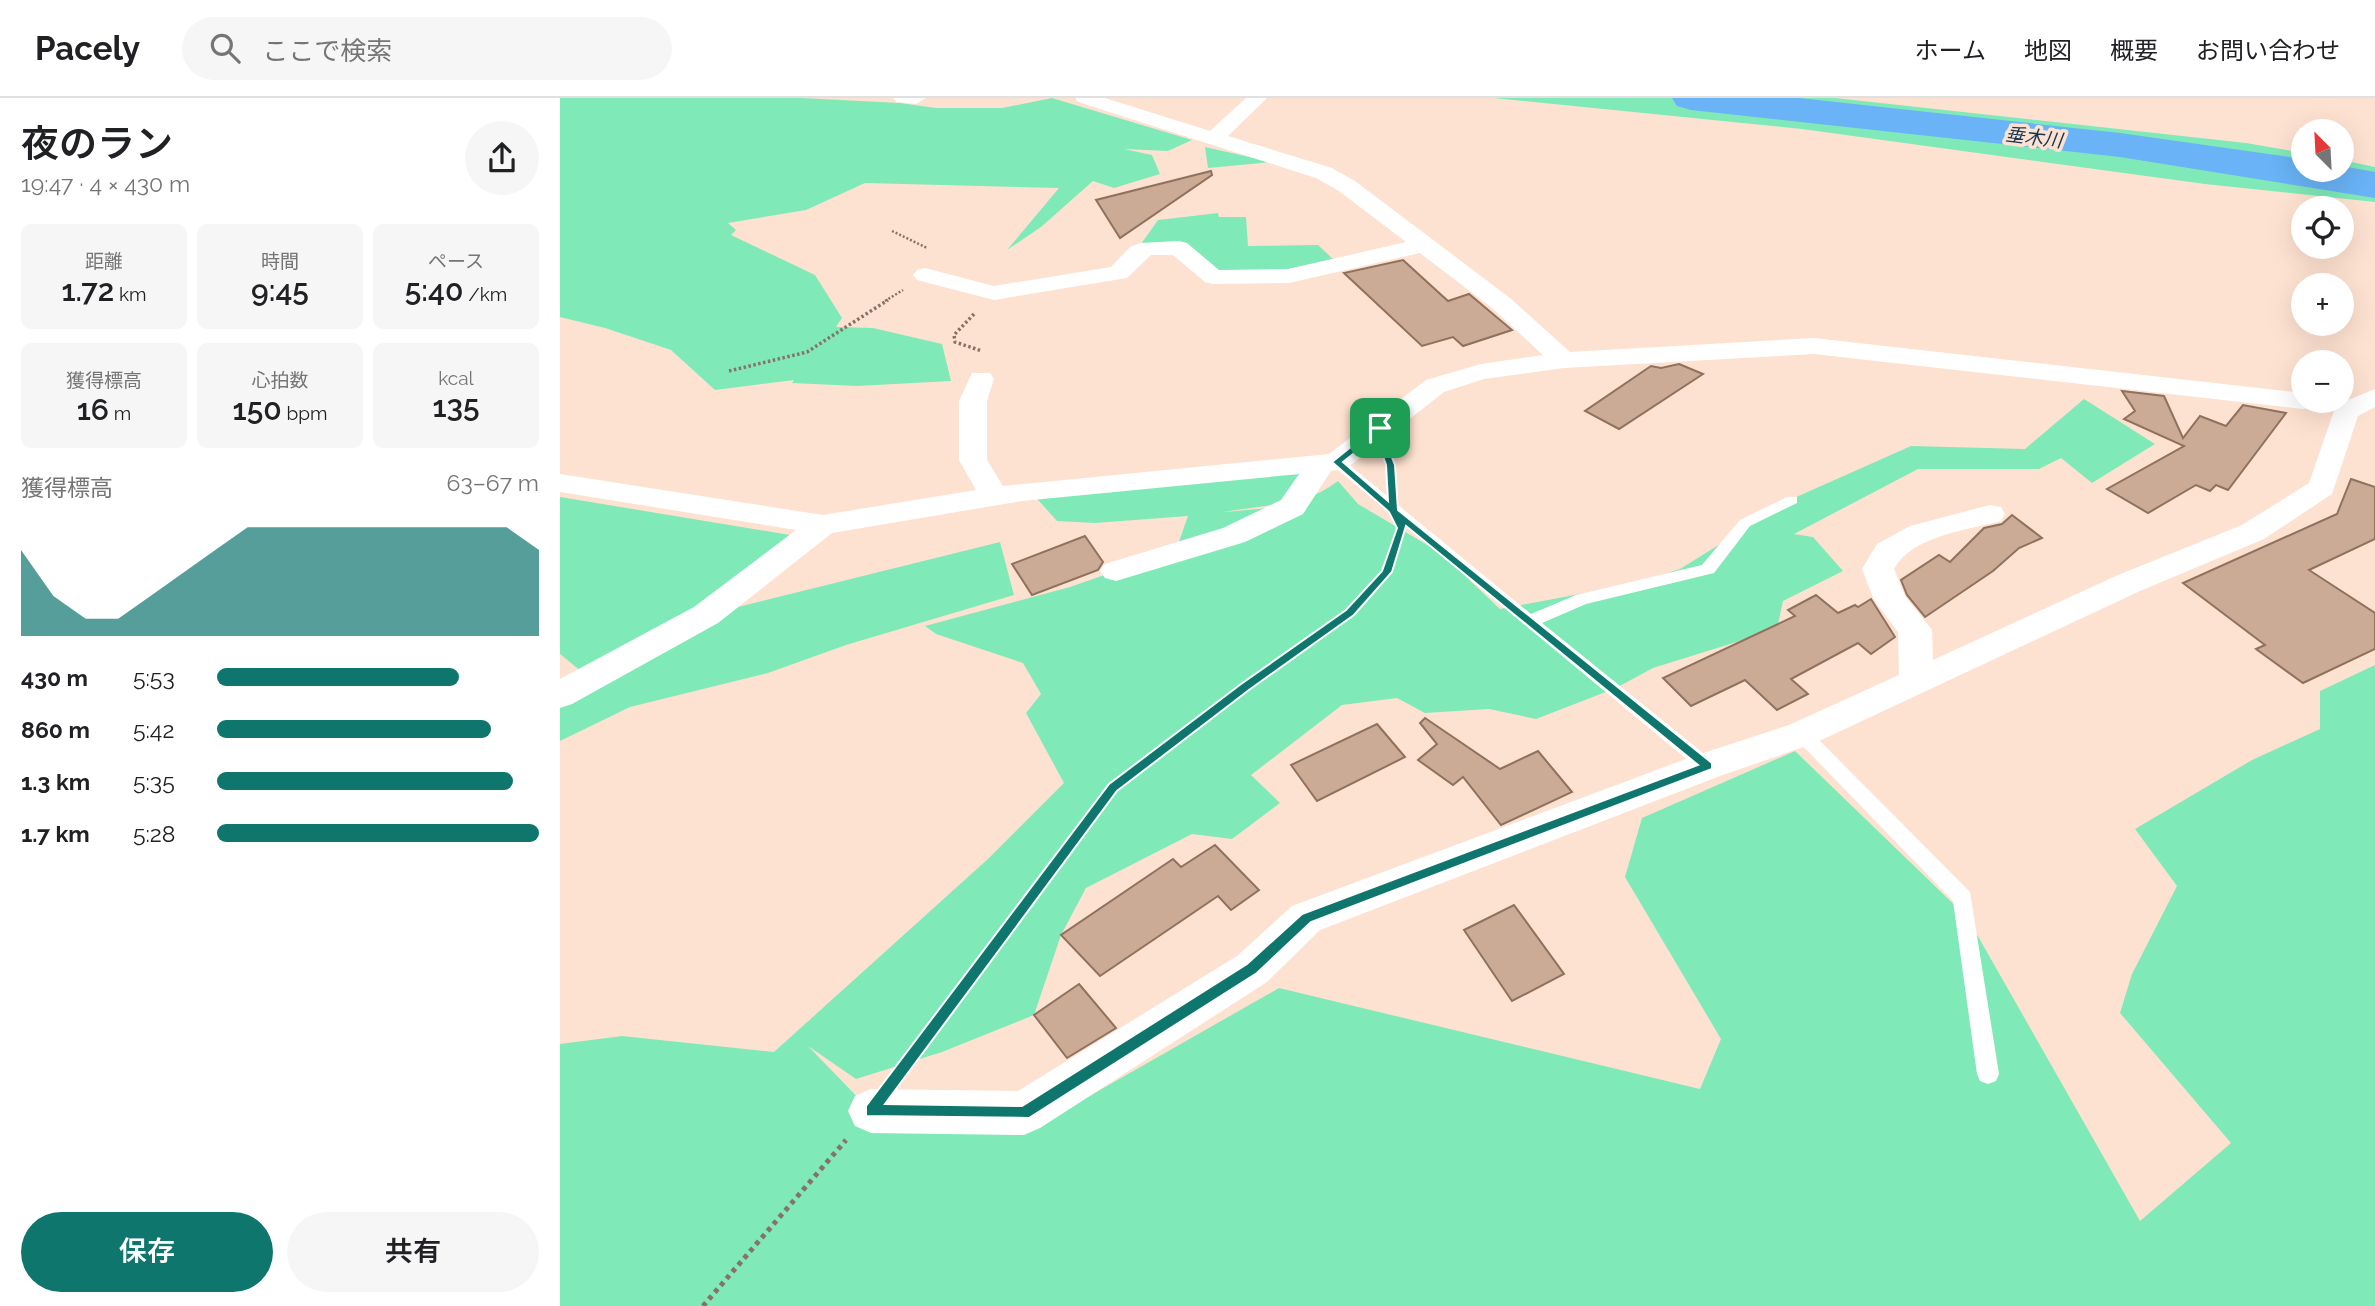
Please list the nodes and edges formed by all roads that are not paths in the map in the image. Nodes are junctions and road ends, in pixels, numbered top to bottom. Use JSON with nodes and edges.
{"nodes":[{"id":1,"x":903,"y":98,"type":"edge"},
{"id":2,"x":916,"y":98,"type":"edge"},
{"id":3,"x":1085,"y":98,"type":"edge"},
{"id":4,"x":1257,"y":98,"type":"edge"},
{"id":5,"x":1213,"y":139,"type":"junction"},
{"id":6,"x":1424,"y":245,"type":"junction"},
{"id":7,"x":925,"y":275,"type":"road end"},
{"id":8,"x":1564,"y":360,"type":"junction"},
{"id":9,"x":984,"y":366,"type":"road end"},
{"id":10,"x":2291,"y":400,"type":"edge"},
{"id":11,"x":2365,"y":411,"type":"edge"},
{"id":12,"x":1329,"y":463,"type":"junction"},
{"id":13,"x":560,"y":483,"type":"edge"},
{"id":14,"x":993,"y":496,"type":"junction"},
{"id":15,"x":1792,"y":500,"type":"dead end"},
{"id":16,"x":1990,"y":514,"type":"dead end"},
{"id":17,"x":823,"y":525,"type":"junction"},
{"id":18,"x":1116,"y":571,"type":"dead end"},
{"id":19,"x":1531,"y":621,"type":"junction"},
{"id":20,"x":1916,"y":681,"type":"junction"},
{"id":21,"x":560,"y":695,"type":"edge"},
{"id":22,"x":1802,"y":734,"type":"junction"},
{"id":23,"x":1707,"y":766,"type":"junction"},
{"id":24,"x":1987,"y":1074,"type":"dead end"},
{"id":25,"x":871,"y":1111,"type":"road end"}],
"edges":[{"from":1,"to":2,"type":"street"},
{"from":3,"to":5,"type":"street"},
{"from":4,"to":5,"type":"street"},
{"from":5,"to":6,"type":"street"},
{"from":6,"to":7,"type":"street"},
{"from":6,"to":8,"type":"street"},
{"from":8,"to":10,"type":"street"},
{"from":8,"to":12,"type":"street"},
{"from":9,"to":14,"type":"street"},
{"from":11,"to":20,"type":"street"},
{"from":12,"to":14,"type":"street"},
{"from":12,"to":18,"type":"street"},
{"from":12,"to":19,"type":"lane"},
{"from":13,"to":17,"type":"street"},
{"from":14,"to":17,"type":"street"},
{"from":15,"to":19,"type":"lane"},
{"from":16,"to":20,"type":"street"},
{"from":17,"to":21,"type":"street"},
{"from":19,"to":23,"type":"lane"},
{"from":20,"to":22,"type":"street"},
{"from":22,"to":23,"type":"street"},
{"from":22,"to":24,"type":"lane"},
{"from":23,"to":25,"type":"street"}]}
